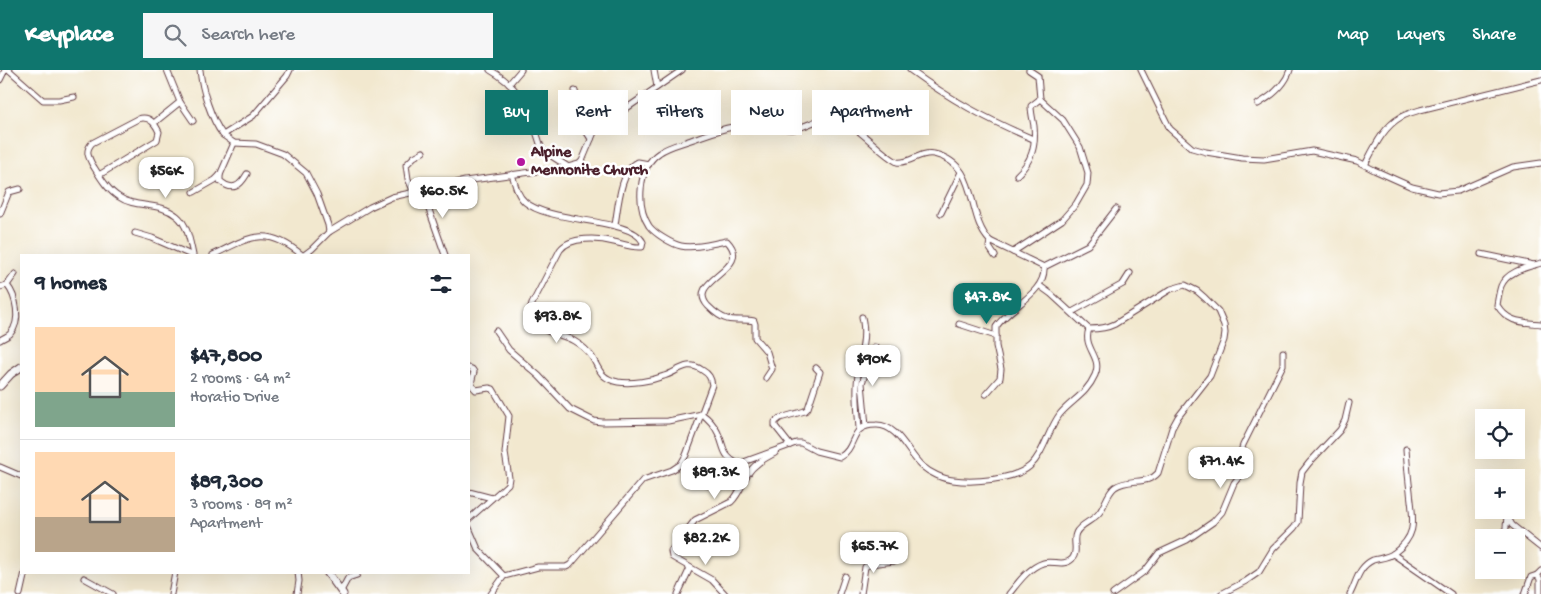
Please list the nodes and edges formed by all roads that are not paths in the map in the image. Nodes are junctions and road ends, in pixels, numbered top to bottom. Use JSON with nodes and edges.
{"nodes":[{"id":1,"x":4,"y":70,"type":"edge"},
{"id":2,"x":9,"y":70,"type":"edge"},
{"id":3,"x":167,"y":70,"type":"edge"},
{"id":4,"x":200,"y":70,"type":"edge"},
{"id":5,"x":290,"y":70,"type":"edge"},
{"id":6,"x":490,"y":70,"type":"edge"},
{"id":7,"x":521,"y":70,"type":"edge"},
{"id":8,"x":654,"y":70,"type":"edge"},
{"id":9,"x":682,"y":70,"type":"edge"},
{"id":10,"x":910,"y":70,"type":"edge"},
{"id":11,"x":1029,"y":70,"type":"edge"},
{"id":12,"x":1141,"y":70,"type":"edge"},
{"id":13,"x":1290,"y":70,"type":"edge"},
{"id":14,"x":0,"y":80,"type":"edge"},
{"id":15,"x":1541,"y":80,"type":"edge"},
{"id":16,"x":509,"y":84,"type":"junction"},
{"id":17,"x":657,"y":87,"type":"junction"},
{"id":18,"x":74,"y":97,"type":"dead end"},
{"id":19,"x":1040,"y":99,"type":"junction"},
{"id":20,"x":180,"y":102,"type":"junction"},
{"id":21,"x":1258,"y":104,"type":"dead end"},
{"id":22,"x":193,"y":121,"type":"dead end"},
{"id":23,"x":154,"y":123,"type":"junction"},
{"id":24,"x":223,"y":135,"type":"junction"},
{"id":25,"x":588,"y":135,"type":"edge"},
{"id":26,"x":591,"y":139,"type":"junction"},
{"id":27,"x":1033,"y":139,"type":"junction"},
{"id":28,"x":234,"y":143,"type":"junction"},
{"id":29,"x":424,"y":152,"type":"dead end"},
{"id":30,"x":649,"y":164,"type":"junction"},
{"id":31,"x":1541,"y":164,"type":"edge"},
{"id":32,"x":1366,"y":165,"type":"junction"},
{"id":33,"x":568,"y":167,"type":"junction"},
{"id":34,"x":961,"y":172,"type":"junction"},
{"id":35,"x":247,"y":174,"type":"dead end"},
{"id":36,"x":512,"y":174,"type":"junction"},
{"id":37,"x":99,"y":175,"type":"junction"},
{"id":38,"x":220,"y":175,"type":"junction"},
{"id":39,"x":1017,"y":175,"type":"dead end"},
{"id":40,"x":20,"y":189,"type":"dead end"},
{"id":41,"x":422,"y":190,"type":"junction"},
{"id":42,"x":194,"y":192,"type":"dead end"},
{"id":43,"x":414,"y":192,"type":"junction"},
{"id":44,"x":1116,"y":209,"type":"dead end"},
{"id":45,"x":0,"y":214,"type":"edge"},
{"id":46,"x":942,"y":214,"type":"dead end"},
{"id":47,"x":615,"y":226,"type":"junction"},
{"id":48,"x":328,"y":232,"type":"junction"},
{"id":49,"x":135,"y":233,"type":"dead end"},
{"id":50,"x":990,"y":241,"type":"junction"},
{"id":51,"x":1013,"y":252,"type":"junction"},
{"id":52,"x":190,"y":254,"type":"edge"},
{"id":53,"x":192,"y":254,"type":"edge"},
{"id":54,"x":215,"y":254,"type":"edge"},
{"id":55,"x":301,"y":254,"type":"edge"},
{"id":56,"x":304,"y":254,"type":"edge"},
{"id":57,"x":445,"y":254,"type":"edge"},
{"id":58,"x":1481,"y":254,"type":"dead end"},
{"id":59,"x":995,"y":256,"type":"dead end"},
{"id":60,"x":1541,"y":263,"type":"edge"},
{"id":61,"x":1535,"y":265,"type":"junction"},
{"id":62,"x":1044,"y":267,"type":"junction"},
{"id":63,"x":1130,"y":273,"type":"dead end"},
{"id":64,"x":15,"y":274,"type":"dead end"},
{"id":65,"x":7,"y":285,"type":"junction"},
{"id":66,"x":1040,"y":286,"type":"junction"},
{"id":67,"x":0,"y":287,"type":"edge"},
{"id":68,"x":1072,"y":312,"type":"junction"},
{"id":69,"x":862,"y":317,"type":"dead end"},
{"id":70,"x":959,"y":324,"type":"dead end"},
{"id":71,"x":1541,"y":324,"type":"edge"},
{"id":72,"x":1089,"y":329,"type":"junction"},
{"id":73,"x":496,"y":331,"type":"dead end"},
{"id":74,"x":996,"y":336,"type":"junction"},
{"id":75,"x":0,"y":340,"type":"edge"},
{"id":76,"x":875,"y":346,"type":"dead end"},
{"id":77,"x":1284,"y":352,"type":"dead end"},
{"id":78,"x":470,"y":368,"type":"edge"},
{"id":79,"x":816,"y":368,"type":"dead end"},
{"id":80,"x":20,"y":369,"type":"edge"},
{"id":81,"x":766,"y":378,"type":"dead end"},
{"id":82,"x":0,"y":386,"type":"edge"},
{"id":83,"x":986,"y":394,"type":"dead end"},
{"id":84,"x":1349,"y":403,"type":"dead end"},
{"id":85,"x":702,"y":414,"type":"junction"},
{"id":86,"x":866,"y":426,"type":"junction"},
{"id":87,"x":858,"y":429,"type":"junction"},
{"id":88,"x":790,"y":445,"type":"junction"},
{"id":89,"x":782,"y":448,"type":"junction"},
{"id":90,"x":1406,"y":449,"type":"dead end"},
{"id":91,"x":681,"y":464,"type":"junction"},
{"id":92,"x":0,"y":467,"type":"edge"},
{"id":93,"x":20,"y":476,"type":"edge"},
{"id":94,"x":708,"y":485,"type":"dead end"},
{"id":95,"x":470,"y":492,"type":"edge"},
{"id":96,"x":492,"y":498,"type":"junction"},
{"id":97,"x":470,"y":518,"type":"edge"},
{"id":98,"x":1506,"y":529,"type":"edge"},
{"id":99,"x":1517,"y":529,"type":"edge"},
{"id":100,"x":470,"y":530,"type":"edge"},
{"id":101,"x":1525,"y":535,"type":"edge"},
{"id":102,"x":1541,"y":548,"type":"edge"},
{"id":103,"x":1393,"y":554,"type":"junction"},
{"id":104,"x":894,"y":561,"type":"dead end"},
{"id":105,"x":690,"y":568,"type":"junction"},
{"id":106,"x":1539,"y":573,"type":"edge"},
{"id":107,"x":25,"y":574,"type":"edge"},
{"id":108,"x":175,"y":574,"type":"edge"},
{"id":109,"x":298,"y":574,"type":"edge"},
{"id":110,"x":328,"y":574,"type":"edge"},
{"id":111,"x":356,"y":574,"type":"edge"},
{"id":112,"x":504,"y":576,"type":"junction"},
{"id":113,"x":845,"y":576,"type":"dead end"},
{"id":114,"x":84,"y":578,"type":"dead end"},
{"id":115,"x":342,"y":593,"type":"edge"},
{"id":116,"x":20,"y":594,"type":"edge"},
{"id":117,"x":113,"y":594,"type":"edge"},
{"id":118,"x":171,"y":594,"type":"edge"},
{"id":119,"x":297,"y":594,"type":"edge"},
{"id":120,"x":491,"y":594,"type":"edge"},
{"id":121,"x":678,"y":594,"type":"edge"},
{"id":122,"x":725,"y":594,"type":"edge"},
{"id":123,"x":839,"y":594,"type":"edge"},
{"id":124,"x":861,"y":594,"type":"edge"},
{"id":125,"x":1009,"y":594,"type":"edge"},
{"id":126,"x":1113,"y":594,"type":"edge"},
{"id":127,"x":1221,"y":594,"type":"edge"},
{"id":128,"x":1350,"y":594,"type":"edge"},
{"id":129,"x":1451,"y":594,"type":"edge"},
{"id":130,"x":1524,"y":594,"type":"edge"},
{"id":131,"x":1540,"y":594,"type":"edge"}],
"edges":[{"from":1,"to":14,"type":"street"},
{"from":2,"to":18,"type":"street"},
{"from":3,"to":20,"type":"street"},
{"from":4,"to":24,"type":"street"},
{"from":5,"to":24,"type":"street"},
{"from":6,"to":16,"type":"street"},
{"from":7,"to":16,"type":"street"},
{"from":8,"to":17,"type":"street"},
{"from":9,"to":17,"type":"street"},
{"from":10,"to":27,"type":"street"},
{"from":11,"to":19,"type":"street"},
{"from":12,"to":32,"type":"street"},
{"from":13,"to":21,"type":"street"},
{"from":15,"to":32,"type":"street"},
{"from":16,"to":33,"type":"street"},
{"from":17,"to":26,"type":"street"},
{"from":19,"to":27,"type":"street"},
{"from":19,"to":51,"type":"street"},
{"from":20,"to":22,"type":"street"},
{"from":20,"to":23,"type":"street"},
{"from":23,"to":37,"type":"street"},
{"from":23,"to":37,"type":"street"},
{"from":24,"to":28,"type":"street"},
{"from":25,"to":26,"type":"street"},
{"from":26,"to":33,"type":"street"},
{"from":27,"to":39,"type":"street"},
{"from":28,"to":38,"type":"street"},
{"from":28,"to":48,"type":"street"},
{"from":29,"to":43,"type":"street"},
{"from":30,"to":34,"type":"street"},
{"from":30,"to":47,"type":"street"},
{"from":30,"to":81,"type":"street"},
{"from":31,"to":32,"type":"street"},
{"from":33,"to":36,"type":"street"},
{"from":34,"to":46,"type":"street"},
{"from":34,"to":50,"type":"street"},
{"from":35,"to":38,"type":"street"},
{"from":36,"to":41,"type":"street"},
{"from":36,"to":47,"type":"street"},
{"from":37,"to":53,"type":"street"},
{"from":38,"to":42,"type":"street"},
{"from":40,"to":45,"type":"street"},
{"from":41,"to":43,"type":"street"},
{"from":41,"to":57,"type":"street"},
{"from":43,"to":48,"type":"street"},
{"from":44,"to":62,"type":"street"},
{"from":47,"to":85,"type":"street"},
{"from":48,"to":56,"type":"street"},
{"from":49,"to":52,"type":"street"},
{"from":50,"to":51,"type":"street"},
{"from":50,"to":59,"type":"street"},
{"from":51,"to":62,"type":"street"},
{"from":54,"to":55,"type":"street"},
{"from":58,"to":61,"type":"street"},
{"from":60,"to":61,"type":"street"},
{"from":61,"to":71,"type":"street"},
{"from":62,"to":66,"type":"street"},
{"from":63,"to":68,"type":"street"},
{"from":64,"to":65,"type":"street"},
{"from":65,"to":67,"type":"street"},
{"from":65,"to":75,"type":"street"},
{"from":66,"to":68,"type":"street"},
{"from":66,"to":74,"type":"street"},
{"from":68,"to":72,"type":"street"},
{"from":69,"to":87,"type":"street"},
{"from":70,"to":74,"type":"street"},
{"from":72,"to":86,"type":"street"},
{"from":72,"to":125,"type":"street"},
{"from":73,"to":85,"type":"street"},
{"from":74,"to":83,"type":"street"},
{"from":76,"to":86,"type":"street"},
{"from":77,"to":126,"type":"street"},
{"from":78,"to":96,"type":"street"},
{"from":79,"to":88,"type":"street"},
{"from":80,"to":82,"type":"main road"},
{"from":84,"to":127,"type":"street"},
{"from":85,"to":89,"type":"street"},
{"from":85,"to":91,"type":"street"},
{"from":86,"to":87,"type":"street"},
{"from":87,"to":88,"type":"street"},
{"from":88,"to":89,"type":"street"},
{"from":89,"to":105,"type":"street"},
{"from":90,"to":103,"type":"street"},
{"from":91,"to":94,"type":"street"},
{"from":91,"to":112,"type":"street"},
{"from":92,"to":93,"type":"street"},
{"from":95,"to":96,"type":"street"},
{"from":96,"to":97,"type":"street"},
{"from":98,"to":99,"type":"street"},
{"from":100,"to":112,"type":"street"},
{"from":101,"to":102,"type":"street"},
{"from":103,"to":128,"type":"street"},
{"from":103,"to":129,"type":"street"},
{"from":104,"to":124,"type":"street"},
{"from":105,"to":121,"type":"street"},
{"from":105,"to":122,"type":"street"},
{"from":106,"to":130,"type":"street"},
{"from":106,"to":131,"type":"street"},
{"from":107,"to":116,"type":"street"},
{"from":108,"to":118,"type":"street"},
{"from":109,"to":119,"type":"street"},
{"from":110,"to":115,"type":"main road"},
{"from":111,"to":115,"type":"street"},
{"from":112,"to":120,"type":"street"},
{"from":113,"to":123,"type":"street"},
{"from":114,"to":117,"type":"street"}]}
